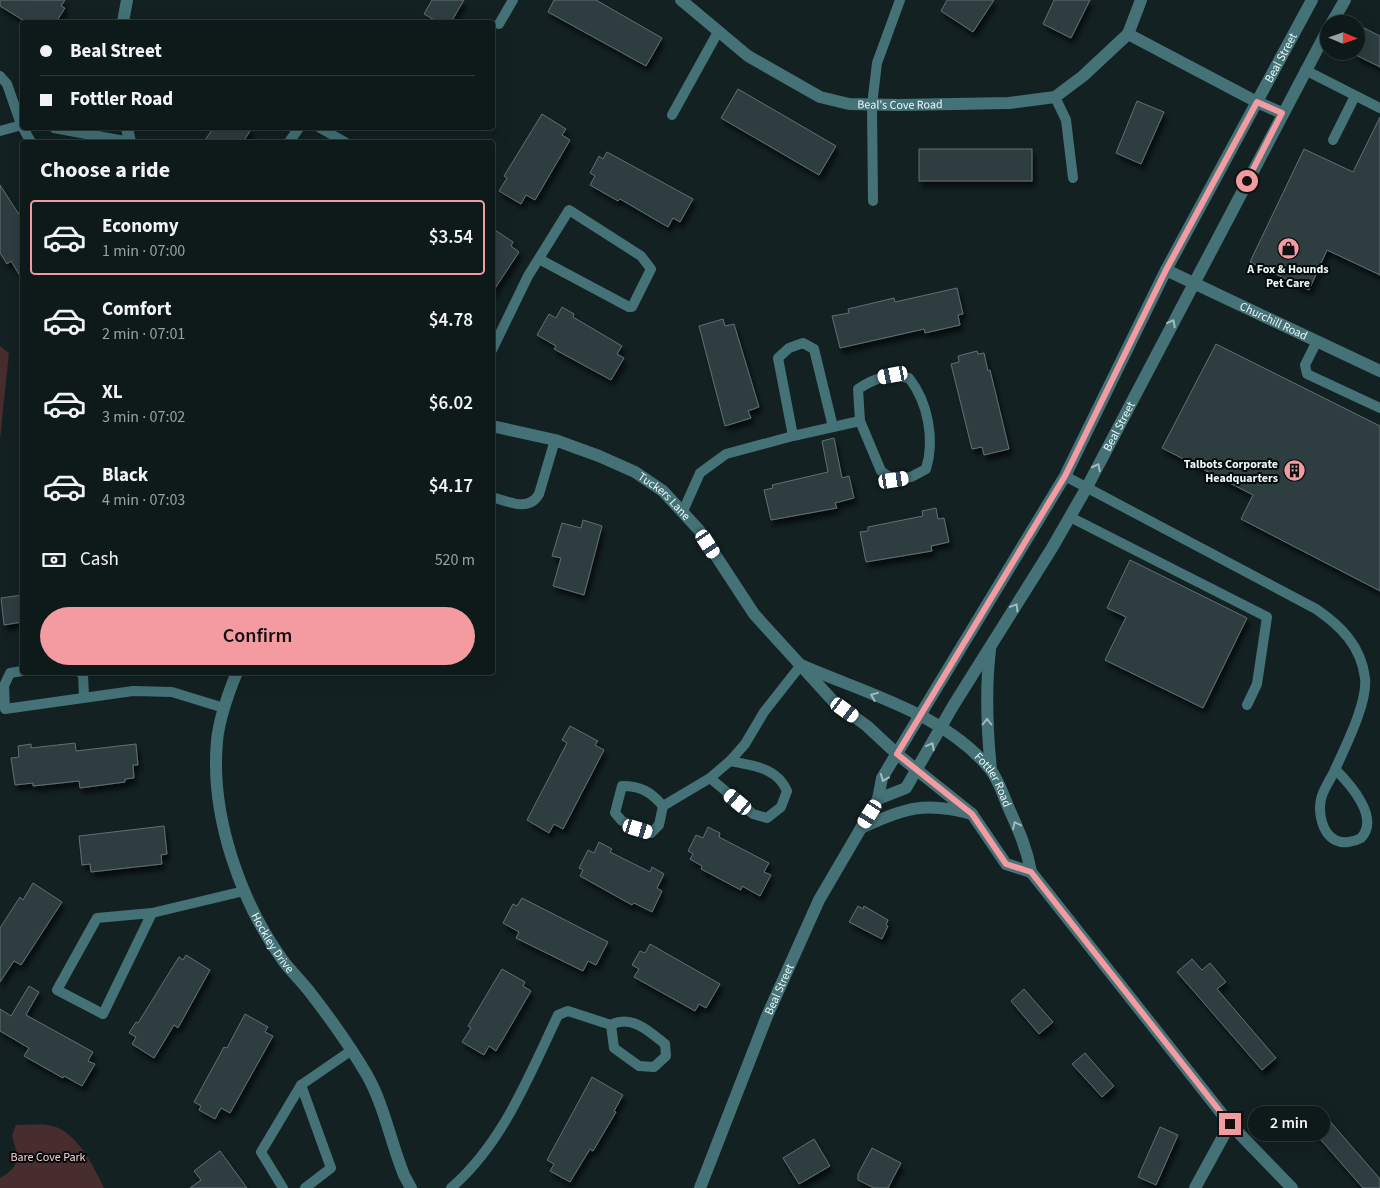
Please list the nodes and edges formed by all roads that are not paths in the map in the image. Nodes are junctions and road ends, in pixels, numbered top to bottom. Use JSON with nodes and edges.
{"nodes":[{"id":1,"x":127,"y":0,"type":"edge"},
{"id":2,"x":513,"y":0,"type":"edge"},
{"id":3,"x":681,"y":0,"type":"edge"},
{"id":4,"x":900,"y":0,"type":"edge"},
{"id":5,"x":1141,"y":0,"type":"edge"},
{"id":6,"x":1312,"y":0,"type":"edge"},
{"id":7,"x":1345,"y":0,"type":"edge"},
{"id":8,"x":1336,"y":15,"type":"edge"},
{"id":9,"x":123,"y":20,"type":"edge"},
{"id":10,"x":500,"y":24,"type":"dead end"},
{"id":11,"x":718,"y":32,"type":"junction"},
{"id":12,"x":1128,"y":34,"type":"junction"},
{"id":13,"x":1320,"y":43,"type":"edge"},
{"id":14,"x":1305,"y":70,"type":"junction"},
{"id":15,"x":0,"y":76,"type":"edge"},
{"id":16,"x":1355,"y":96,"type":"junction"},
{"id":17,"x":1055,"y":97,"type":"junction"},
{"id":18,"x":1257,"y":102,"type":"junction"},
{"id":19,"x":872,"y":104,"type":"junction"},
{"id":20,"x":1380,"y":108,"type":"edge"},
{"id":21,"x":1282,"y":113,"type":"junction"},
{"id":22,"x":672,"y":115,"type":"dead end"},
{"id":23,"x":20,"y":121,"type":"edge"},
{"id":24,"x":20,"y":126,"type":"edge"},
{"id":25,"x":65,"y":130,"type":"edge"},
{"id":26,"x":323,"y":130,"type":"edge"},
{"id":27,"x":0,"y":131,"type":"edge"},
{"id":28,"x":119,"y":140,"type":"edge"},
{"id":29,"x":341,"y":140,"type":"edge"},
{"id":30,"x":1333,"y":140,"type":"dead end"},
{"id":31,"x":1073,"y":178,"type":"dead end"},
{"id":32,"x":873,"y":202,"type":"dead end"},
{"id":33,"x":539,"y":259,"type":"junction"},
{"id":34,"x":1166,"y":270,"type":"junction"},
{"id":35,"x":1193,"y":282,"type":"junction"},
{"id":36,"x":1317,"y":341,"type":"junction"},
{"id":37,"x":495,"y":344,"type":"edge"},
{"id":38,"x":1380,"y":371,"type":"edge"},
{"id":39,"x":1380,"y":408,"type":"edge"},
{"id":40,"x":860,"y":421,"type":"junction"},
{"id":41,"x":495,"y":427,"type":"edge"},
{"id":42,"x":833,"y":427,"type":"junction"},
{"id":43,"x":793,"y":436,"type":"junction"},
{"id":44,"x":555,"y":440,"type":"junction"},
{"id":45,"x":1065,"y":476,"type":"junction"},
{"id":46,"x":1087,"y":487,"type":"junction"},
{"id":47,"x":495,"y":498,"type":"edge"},
{"id":48,"x":683,"y":511,"type":"junction"},
{"id":49,"x":1070,"y":517,"type":"junction"},
{"id":50,"x":991,"y":648,"type":"junction"},
{"id":51,"x":801,"y":665,"type":"junction"},
{"id":52,"x":20,"y":671,"type":"edge"},
{"id":53,"x":83,"y":675,"type":"edge"},
{"id":54,"x":236,"y":675,"type":"edge"},
{"id":55,"x":84,"y":697,"type":"junction"},
{"id":56,"x":1246,"y":705,"type":"dead end"},
{"id":57,"x":224,"y":708,"type":"junction"},
{"id":58,"x":918,"y":716,"type":"junction"},
{"id":59,"x":941,"y":728,"type":"junction"},
{"id":60,"x":897,"y":754,"type":"junction"},
{"id":61,"x":730,"y":761,"type":"junction"},
{"id":62,"x":1335,"y":769,"type":"junction"},
{"id":63,"x":991,"y":770,"type":"junction"},
{"id":64,"x":918,"y":771,"type":"junction"},
{"id":65,"x":710,"y":778,"type":"junction"},
{"id":66,"x":878,"y":800,"type":"junction"},
{"id":67,"x":663,"y":806,"type":"junction"},
{"id":68,"x":972,"y":814,"type":"junction"},
{"id":69,"x":861,"y":828,"type":"junction"},
{"id":70,"x":1031,"y":872,"type":"junction"},
{"id":71,"x":244,"y":891,"type":"junction"},
{"id":72,"x":152,"y":913,"type":"junction"},
{"id":73,"x":611,"y":1025,"type":"junction"},
{"id":74,"x":352,"y":1050,"type":"junction"},
{"id":75,"x":301,"y":1085,"type":"junction"},
{"id":76,"x":1230,"y":1124,"type":"junction"},
{"id":77,"x":283,"y":1188,"type":"edge"},
{"id":78,"x":305,"y":1188,"type":"edge"},
{"id":79,"x":411,"y":1188,"type":"edge"},
{"id":80,"x":451,"y":1188,"type":"edge"},
{"id":81,"x":700,"y":1188,"type":"edge"},
{"id":82,"x":1195,"y":1188,"type":"edge"},
{"id":83,"x":1292,"y":1188,"type":"edge"}],
"edges":[{"from":1,"to":9,"type":"street"},
{"from":2,"to":10,"type":"lane"},
{"from":3,"to":11,"type":"street","name":"Beal's Cove Road"},
{"from":4,"to":19,"type":"lane"},
{"from":5,"to":12,"type":"street","name":"Beal's Cove Road"},
{"from":6,"to":18,"type":"street","name":"Beal Street"},
{"from":7,"to":8,"type":"street"},
{"from":11,"to":19,"type":"street","name":"Beal's Cove Road"},
{"from":11,"to":22,"type":"lane"},
{"from":12,"to":17,"type":"street","name":"Beal's Cove Road"},
{"from":12,"to":18,"type":"street"},
{"from":13,"to":14,"type":"street","name":"Beal Street"},
{"from":14,"to":16,"type":"lane"},
{"from":14,"to":21,"type":"street","name":"Beal Street"},
{"from":15,"to":23,"type":"lane"},
{"from":16,"to":20,"type":"lane"},
{"from":16,"to":30,"type":"lane"},
{"from":17,"to":19,"type":"street","name":"Beal's Cove Road"},
{"from":17,"to":31,"type":"lane"},
{"from":18,"to":21,"type":"street"},
{"from":18,"to":34,"type":"street","name":"Beal Street"},
{"from":19,"to":32,"type":"lane"},
{"from":21,"to":35,"type":"street","name":"Beal Street"},
{"from":24,"to":27,"type":"lane"},
{"from":25,"to":28,"type":"lane"},
{"from":26,"to":29,"type":"lane"},
{"from":33,"to":33,"type":"lane"},
{"from":33,"to":37,"type":"lane"},
{"from":34,"to":35,"type":"street","name":"Churchill Road"},
{"from":34,"to":45,"type":"street","name":"Beal Street"},
{"from":35,"to":36,"type":"street","name":"Churchill Road"},
{"from":46,"to":35,"type":"street","name":"Beal Street","one_way":true},
{"from":36,"to":38,"type":"street","name":"Churchill Road"},
{"from":36,"to":39,"type":"lane"},
{"from":40,"to":40,"type":"lane"},
{"from":40,"to":42,"type":"lane"},
{"from":41,"to":44,"type":"street","name":"Tuckers Lane"},
{"from":42,"to":43,"type":"lane"},
{"from":42,"to":43,"type":"lane"},
{"from":43,"to":48,"type":"lane"},
{"from":44,"to":47,"type":"lane"},
{"from":44,"to":48,"type":"street","name":"Tuckers Lane"},
{"from":45,"to":46,"type":"lane"},
{"from":45,"to":58,"type":"street","name":"Beal Street"},
{"from":46,"to":49,"type":"street","name":"Beal Street"},
{"from":46,"to":62,"type":"lane"},
{"from":48,"to":51,"type":"street","name":"Tuckers Lane"},
{"from":50,"to":49,"type":"street","name":"Beal Street","one_way":true},
{"from":49,"to":56,"type":"lane"},
{"from":50,"to":59,"type":"street","name":"Beal Street"},
{"from":63,"to":50,"type":"street","one_way":true},
{"from":58,"to":51,"type":"street","name":"Tuckers Lane","one_way":true},
{"from":51,"to":60,"type":"street","name":"Tuckers Lane"},
{"from":51,"to":61,"type":"lane"},
{"from":52,"to":55,"type":"lane"},
{"from":53,"to":55,"type":"lane"},
{"from":54,"to":57,"type":"street","name":"Hockley Drive"},
{"from":55,"to":57,"type":"lane"},
{"from":57,"to":71,"type":"street","name":"Hockley Drive"},
{"from":58,"to":59,"type":"street","name":"Fottler Road"},
{"from":58,"to":60,"type":"street","name":"Beal Street"},
{"from":59,"to":63,"type":"street","name":"Fottler Road"},
{"from":64,"to":59,"type":"street","name":"Beal Street","one_way":true},
{"from":60,"to":64,"type":"street"},
{"from":60,"to":66,"type":"street","name":"Beal Street","one_way":true},
{"from":61,"to":65,"type":"lane"},
{"from":61,"to":65,"type":"lane"},
{"from":62,"to":62,"type":"lane"},
{"from":70,"to":63,"type":"street","name":"Fottler Road","one_way":true},
{"from":64,"to":66,"type":"street","name":"Beal Street"},
{"from":64,"to":68,"type":"street"},
{"from":65,"to":67,"type":"lane"},
{"from":66,"to":69,"type":"street","name":"Beal Street"},
{"from":67,"to":67,"type":"lane"},
{"from":68,"to":69,"type":"street"},
{"from":68,"to":70,"type":"street"},
{"from":69,"to":81,"type":"street","name":"Beal Street"},
{"from":70,"to":76,"type":"street","name":"Fottler Road"},
{"from":71,"to":72,"type":"lane"},
{"from":71,"to":74,"type":"street","name":"Hockley Drive"},
{"from":72,"to":72,"type":"lane"},
{"from":73,"to":73,"type":"lane"},
{"from":73,"to":80,"type":"lane"},
{"from":74,"to":75,"type":"lane"},
{"from":74,"to":79,"type":"street","name":"Hockley Drive"},
{"from":75,"to":77,"type":"lane"},
{"from":75,"to":78,"type":"lane"},
{"from":76,"to":82,"type":"street"},
{"from":76,"to":83,"type":"street","name":"Fottler Road"}]}
